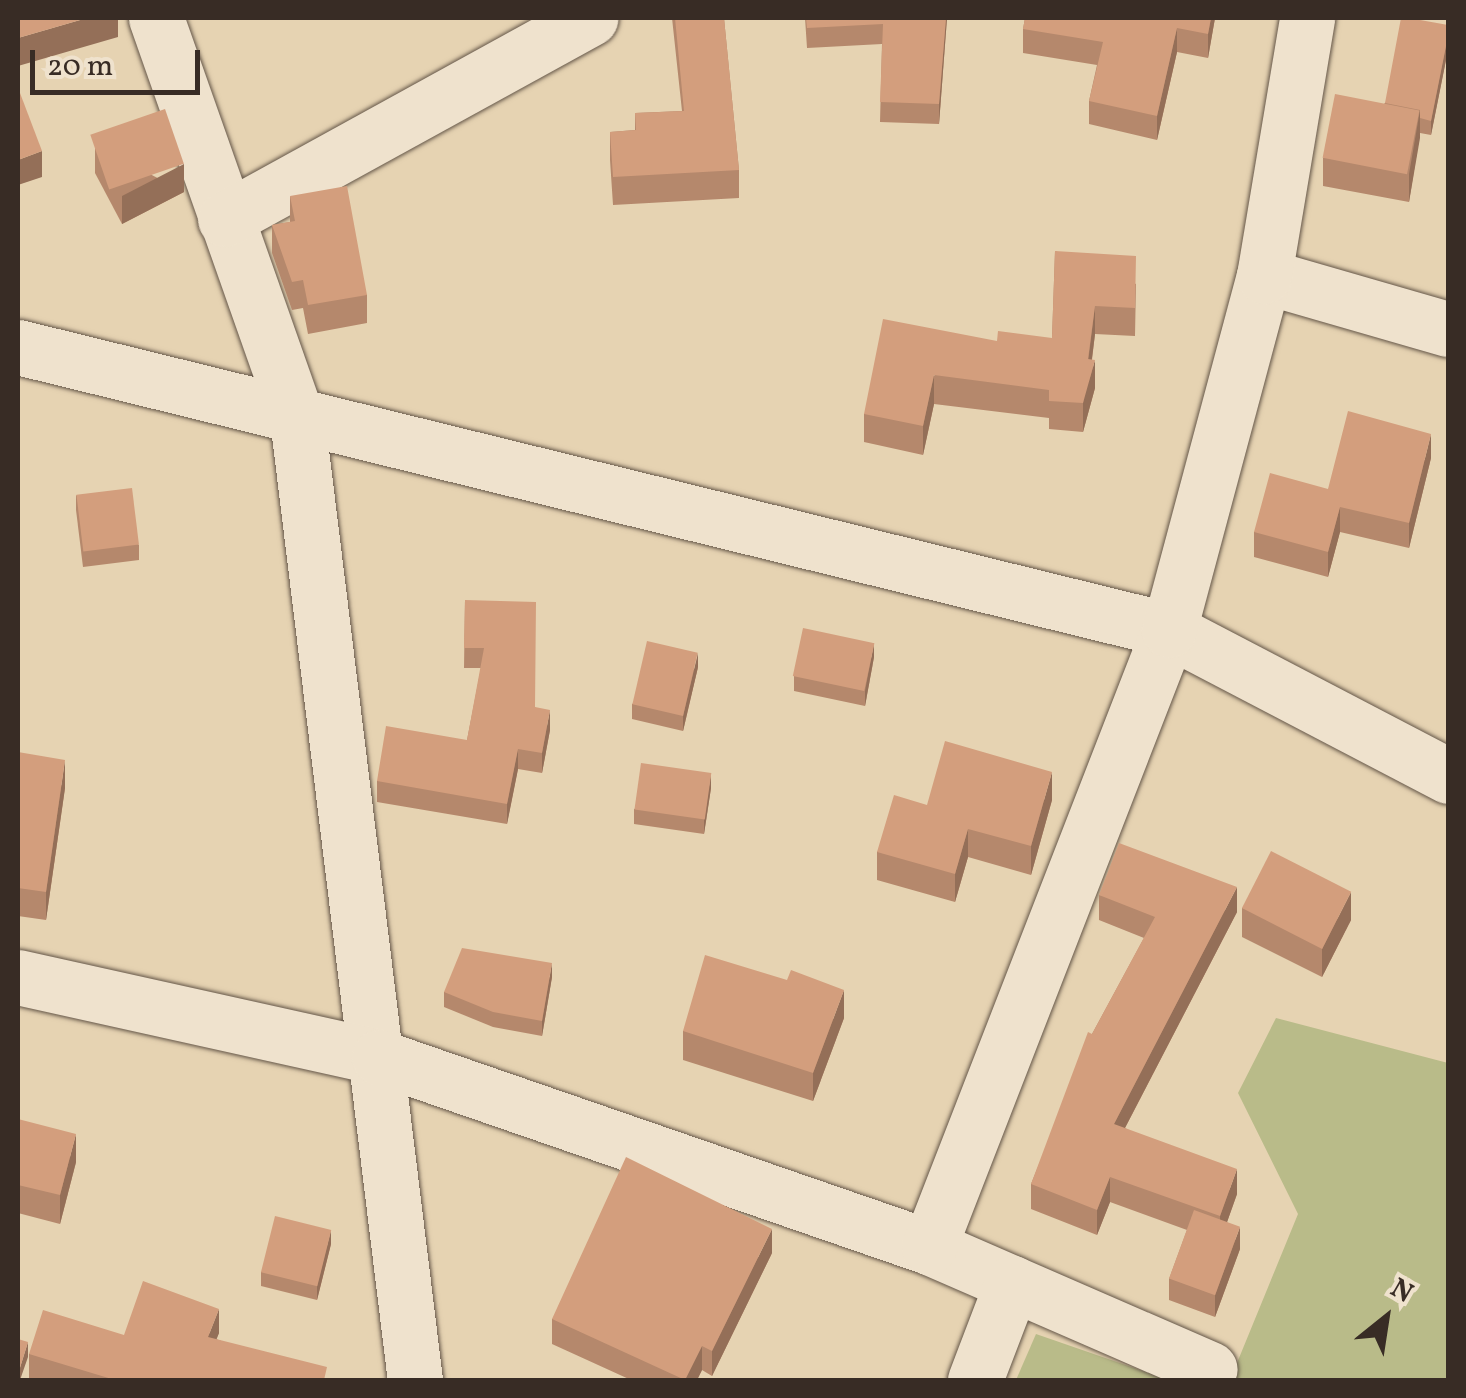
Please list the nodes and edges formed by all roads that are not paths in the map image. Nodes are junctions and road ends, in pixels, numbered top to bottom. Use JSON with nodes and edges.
{"nodes":[{"id":1,"x":156,"y":18,"type":"edge"},
{"id":2,"x":590,"y":18,"type":"edge"},
{"id":3,"x":1306,"y":18,"type":"edge"},
{"id":4,"x":224,"y":219,"type":"junction"},
{"id":5,"x":1264,"y":276,"type":"junction"},
{"id":6,"x":1448,"y":328,"type":"edge"},
{"id":7,"x":18,"y":347,"type":"edge"},
{"id":8,"x":297,"y":418,"type":"junction"},
{"id":9,"x":1169,"y":630,"type":"junction"},
{"id":10,"x":1448,"y":776,"type":"edge"},
{"id":11,"x":18,"y":977,"type":"edge"},
{"id":12,"x":379,"y":1058,"type":"junction"},
{"id":13,"x":930,"y":1247,"type":"junction"},
{"id":14,"x":1012,"y":1283,"type":"junction"},
{"id":15,"x":1210,"y":1369,"type":"dead end"},
{"id":16,"x":416,"y":1380,"type":"edge"},
{"id":17,"x":974,"y":1380,"type":"edge"}],
"edges":[{"from":1,"to":4,"type":"street"},
{"from":2,"to":4,"type":"street"},
{"from":3,"to":5,"type":"street"},
{"from":4,"to":8,"type":"street"},
{"from":5,"to":6,"type":"street"},
{"from":5,"to":9,"type":"street"},
{"from":7,"to":8,"type":"street"},
{"from":8,"to":9,"type":"street"},
{"from":8,"to":12,"type":"street"},
{"from":9,"to":10,"type":"street"},
{"from":9,"to":13,"type":"street"},
{"from":11,"to":12,"type":"street"},
{"from":12,"to":13,"type":"street"},
{"from":12,"to":16,"type":"street"},
{"from":13,"to":14,"type":"street"},
{"from":14,"to":15,"type":"street"},
{"from":14,"to":17,"type":"street"}]}
